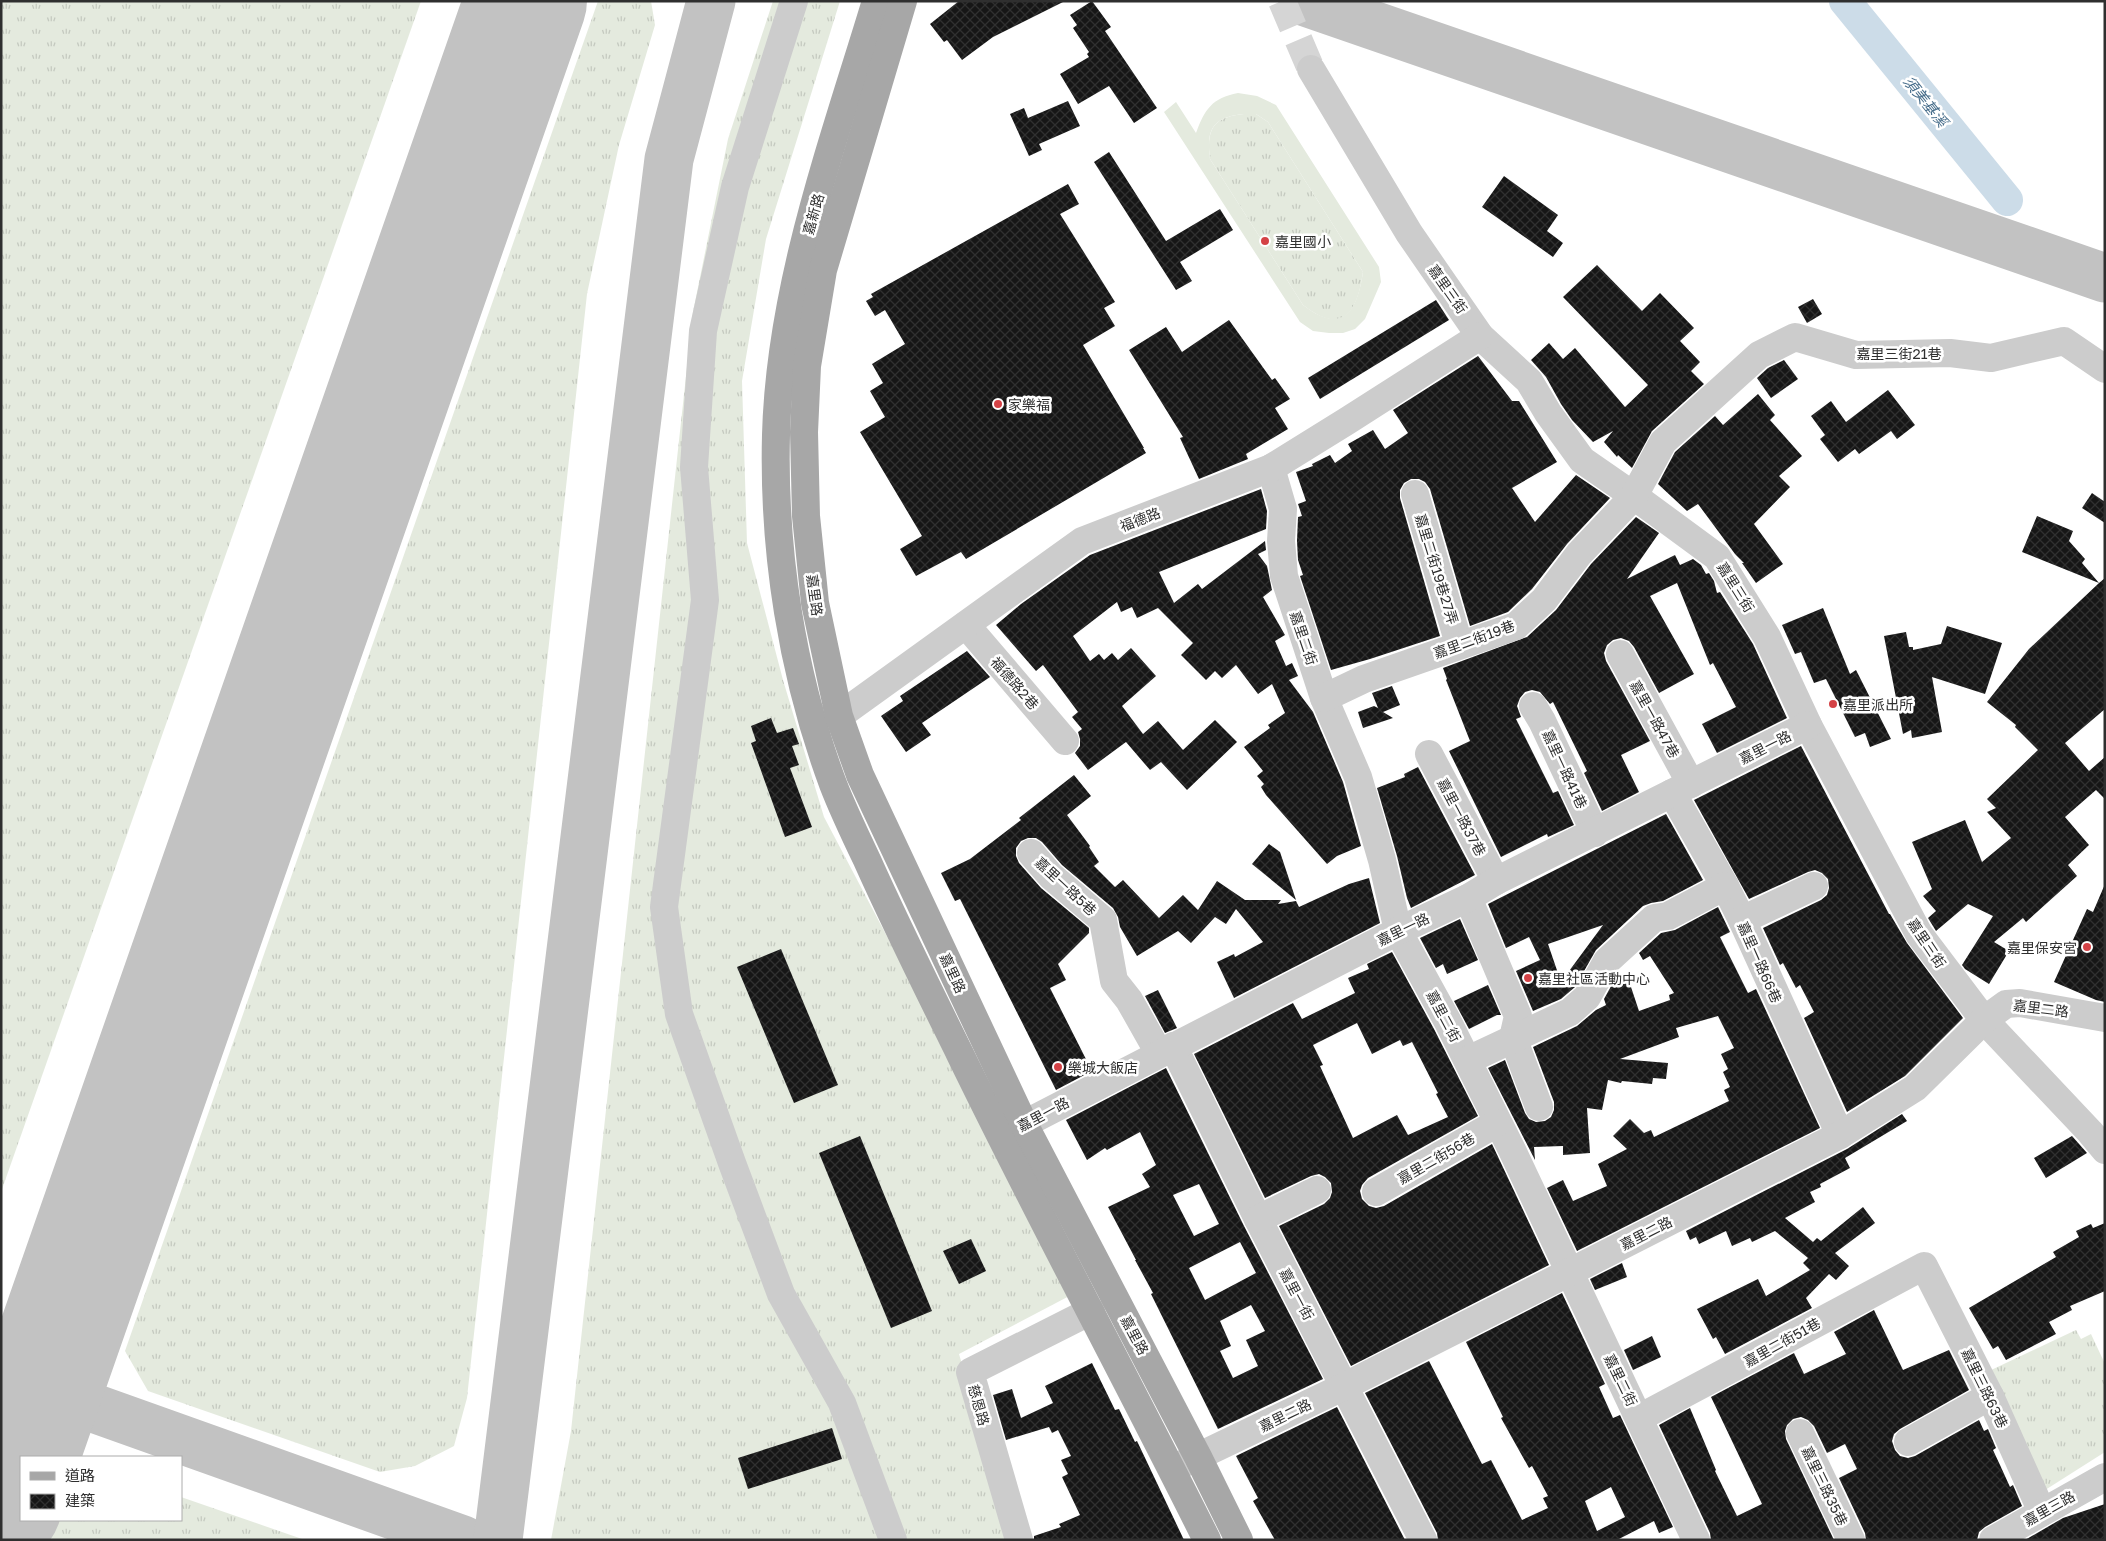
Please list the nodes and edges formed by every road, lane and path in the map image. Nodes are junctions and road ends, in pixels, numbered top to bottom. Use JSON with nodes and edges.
{"nodes":[{"id":1,"x":794,"y":1,"type":"edge"},
{"id":2,"x":876,"y":1,"type":"edge"},
{"id":3,"x":903,"y":1,"type":"edge"},
{"id":4,"x":1311,"y":69,"type":"tunnel mouth"},
{"id":5,"x":1480,"y":336,"type":"junction"},
{"id":6,"x":807,"y":366,"type":"joint"},
{"id":7,"x":2105,"y":369,"type":"edge"},
{"id":8,"x":776,"y":432,"type":"joint"},
{"id":9,"x":1271,"y":468,"type":"junction"},
{"id":10,"x":1415,"y":494,"type":"dead end"},
{"id":11,"x":1634,"y":496,"type":"junction"},
{"id":12,"x":966,"y":626,"type":"junction"},
{"id":13,"x":1459,"y":644,"type":"junction"},
{"id":14,"x":1620,"y":654,"type":"dead end"},
{"id":15,"x":1324,"y":698,"type":"junction"},
{"id":16,"x":1533,"y":706,"type":"dead end"},
{"id":17,"x":826,"y":718,"type":"junction"},
{"id":18,"x":1808,"y":725,"type":"junction"},
{"id":19,"x":1064,"y":741,"type":"dead end"},
{"id":20,"x":1429,"y":754,"type":"dead end"},
{"id":21,"x":1682,"y":789,"type":"junction"},
{"id":22,"x":1595,"y":832,"type":"junction"},
{"id":23,"x":1031,"y":853,"type":"dead end"},
{"id":24,"x":1496,"y":881,"type":"junction"},
{"id":25,"x":1725,"y":886,"type":"junction"},
{"id":26,"x":1814,"y":886,"type":"dead end"},
{"id":27,"x":1468,"y":898,"type":"junction"},
{"id":28,"x":1742,"y":920,"type":"junction"},
{"id":29,"x":1398,"y":931,"type":"junction"},
{"id":30,"x":1984,"y":1020,"type":"junction"},
{"id":31,"x":2104,"y":1022,"type":"edge"},
{"id":32,"x":1512,"y":1038,"type":"junction"},
{"id":33,"x":1166,"y":1050,"type":"junction"},
{"id":34,"x":1468,"y":1060,"type":"junction"},
{"id":35,"x":1539,"y":1107,"type":"dead end"},
{"id":36,"x":1497,"y":1123,"type":"junction"},
{"id":37,"x":1024,"y":1124,"type":"junction"},
{"id":38,"x":1840,"y":1135,"type":"junction"},
{"id":39,"x":1000,"y":1136,"type":"junction"},
{"id":40,"x":2105,"y":1150,"type":"edge"},
{"id":41,"x":1317,"y":1190,"type":"dead end"},
{"id":42,"x":1376,"y":1192,"type":"dead end"},
{"id":43,"x":1258,"y":1219,"type":"junction"},
{"id":44,"x":1924,"y":1266,"type":"joint"},
{"id":45,"x":1569,"y":1272,"type":"junction"},
{"id":46,"x":1091,"y":1311,"type":"junction"},
{"id":47,"x":1345,"y":1386,"type":"junction"},
{"id":48,"x":1990,"y":1396,"type":"junction"},
{"id":49,"x":1639,"y":1418,"type":"junction"},
{"id":50,"x":1800,"y":1433,"type":"dead end"},
{"id":51,"x":1908,"y":1442,"type":"dead end"},
{"id":52,"x":1198,"y":1457,"type":"junction"},
{"id":53,"x":1172,"y":1469,"type":"junction"},
{"id":54,"x":2105,"y":1477,"type":"edge"},
{"id":55,"x":2042,"y":1512,"type":"junction"},
{"id":56,"x":893,"y":1540,"type":"edge"},
{"id":57,"x":1019,"y":1540,"type":"edge"},
{"id":58,"x":1207,"y":1540,"type":"edge"},
{"id":59,"x":1239,"y":1540,"type":"edge"},
{"id":60,"x":1423,"y":1540,"type":"edge"},
{"id":61,"x":1696,"y":1540,"type":"edge"},
{"id":62,"x":1851,"y":1540,"type":"edge"},
{"id":63,"x":1993,"y":1540,"type":"edge"}],
"edges":[{"from":1,"to":56,"type":"street"},
{"from":2,"to":8,"type":"main road","name":"嘉新路"},
{"from":3,"to":6,"type":"main road","name":"嘉新路"},
{"from":4,"to":5,"type":"street","name":"嘉里三街"},
{"from":5,"to":9,"type":"street","name":"福德路"},
{"from":5,"to":11,"type":"street","name":"嘉里三街"},
{"from":6,"to":17,"type":"main road","name":"嘉里路"},
{"from":7,"to":11,"type":"street","name":"嘉里三街21巷"},
{"from":8,"to":17,"type":"main road","name":"嘉里路"},
{"from":9,"to":12,"type":"street","name":"福德路"},
{"from":9,"to":15,"type":"street","name":"嘉里二街"},
{"from":10,"to":13,"type":"street","name":"嘉里二街19巷27弄"},
{"from":11,"to":13,"type":"street","name":"嘉里二街19巷"},
{"from":11,"to":18,"type":"street","name":"嘉里三街"},
{"from":12,"to":17,"type":"street","name":"福德路"},
{"from":12,"to":19,"type":"street","name":"福德路2巷"},
{"from":13,"to":15,"type":"street","name":"嘉里二街19巷"},
{"from":14,"to":21,"type":"street","name":"嘉里一路47巷"},
{"from":15,"to":29,"type":"street","name":"嘉里二街"},
{"from":16,"to":22,"type":"street","name":"嘉里一路41巷"},
{"from":17,"to":37,"type":"main road","name":"嘉里路"},
{"from":17,"to":39,"type":"main road","name":"嘉里路"},
{"from":18,"to":21,"type":"street","name":"嘉里一路"},
{"from":18,"to":30,"type":"street","name":"嘉里三街"},
{"from":20,"to":24,"type":"street","name":"嘉里一路37巷"},
{"from":21,"to":22,"type":"street","name":"嘉里一路"},
{"from":21,"to":25,"type":"street","name":"嘉里一路66巷"},
{"from":22,"to":24,"type":"street","name":"嘉里一路"},
{"from":23,"to":33,"type":"street","name":"嘉里一路5巷"},
{"from":24,"to":27,"type":"street","name":"嘉里一路"},
{"from":25,"to":28,"type":"street","name":"嘉里一路66巷"},
{"from":25,"to":32,"type":"street"},
{"from":26,"to":28,"type":"street"},
{"from":27,"to":29,"type":"street","name":"嘉里一路"},
{"from":27,"to":32,"type":"street"},
{"from":28,"to":38,"type":"street","name":"嘉里一路66巷"},
{"from":29,"to":33,"type":"street","name":"嘉里一路"},
{"from":29,"to":34,"type":"street","name":"嘉里二街"},
{"from":30,"to":31,"type":"street","name":"嘉里二路"},
{"from":30,"to":38,"type":"street","name":"嘉里二路"},
{"from":30,"to":40,"type":"street","name":"嘉里三街"},
{"from":32,"to":34,"type":"street"},
{"from":32,"to":35,"type":"street"},
{"from":33,"to":37,"type":"street","name":"嘉里一路"},
{"from":33,"to":43,"type":"street","name":"嘉里一街"},
{"from":34,"to":36,"type":"street","name":"嘉里二街"},
{"from":36,"to":42,"type":"street","name":"嘉里二街56巷"},
{"from":36,"to":45,"type":"street","name":"嘉里二街"},
{"from":37,"to":39,"type":"street","name":"嘉里一路"},
{"from":37,"to":52,"type":"main road","name":"嘉里路"},
{"from":38,"to":45,"type":"street","name":"嘉里二路"},
{"from":39,"to":46,"type":"main road","name":"嘉里路"},
{"from":41,"to":43,"type":"street"},
{"from":43,"to":47,"type":"street","name":"嘉里一街"},
{"from":44,"to":48,"type":"street","name":"嘉里三路63巷"},
{"from":44,"to":49,"type":"street","name":"嘉里二街51巷"},
{"from":45,"to":47,"type":"street","name":"嘉里二路"},
{"from":45,"to":49,"type":"street","name":"嘉里二街"},
{"from":46,"to":53,"type":"main road","name":"嘉里路"},
{"from":46,"to":57,"type":"street","name":"慈恩路"},
{"from":47,"to":52,"type":"street","name":"嘉里二路"},
{"from":47,"to":60,"type":"street","name":"嘉里一街"},
{"from":48,"to":51,"type":"street"},
{"from":48,"to":55,"type":"street","name":"嘉里三路63巷"},
{"from":49,"to":61,"type":"street","name":"嘉里二街"},
{"from":50,"to":62,"type":"street","name":"嘉里三路35巷"},
{"from":52,"to":53,"type":"street","name":"嘉里二路"},
{"from":52,"to":59,"type":"main road","name":"嘉里路"},
{"from":53,"to":58,"type":"main road","name":"嘉里路"},
{"from":54,"to":55,"type":"street","name":"嘉里三路"},
{"from":55,"to":63,"type":"street","name":"嘉里三路"}]}
